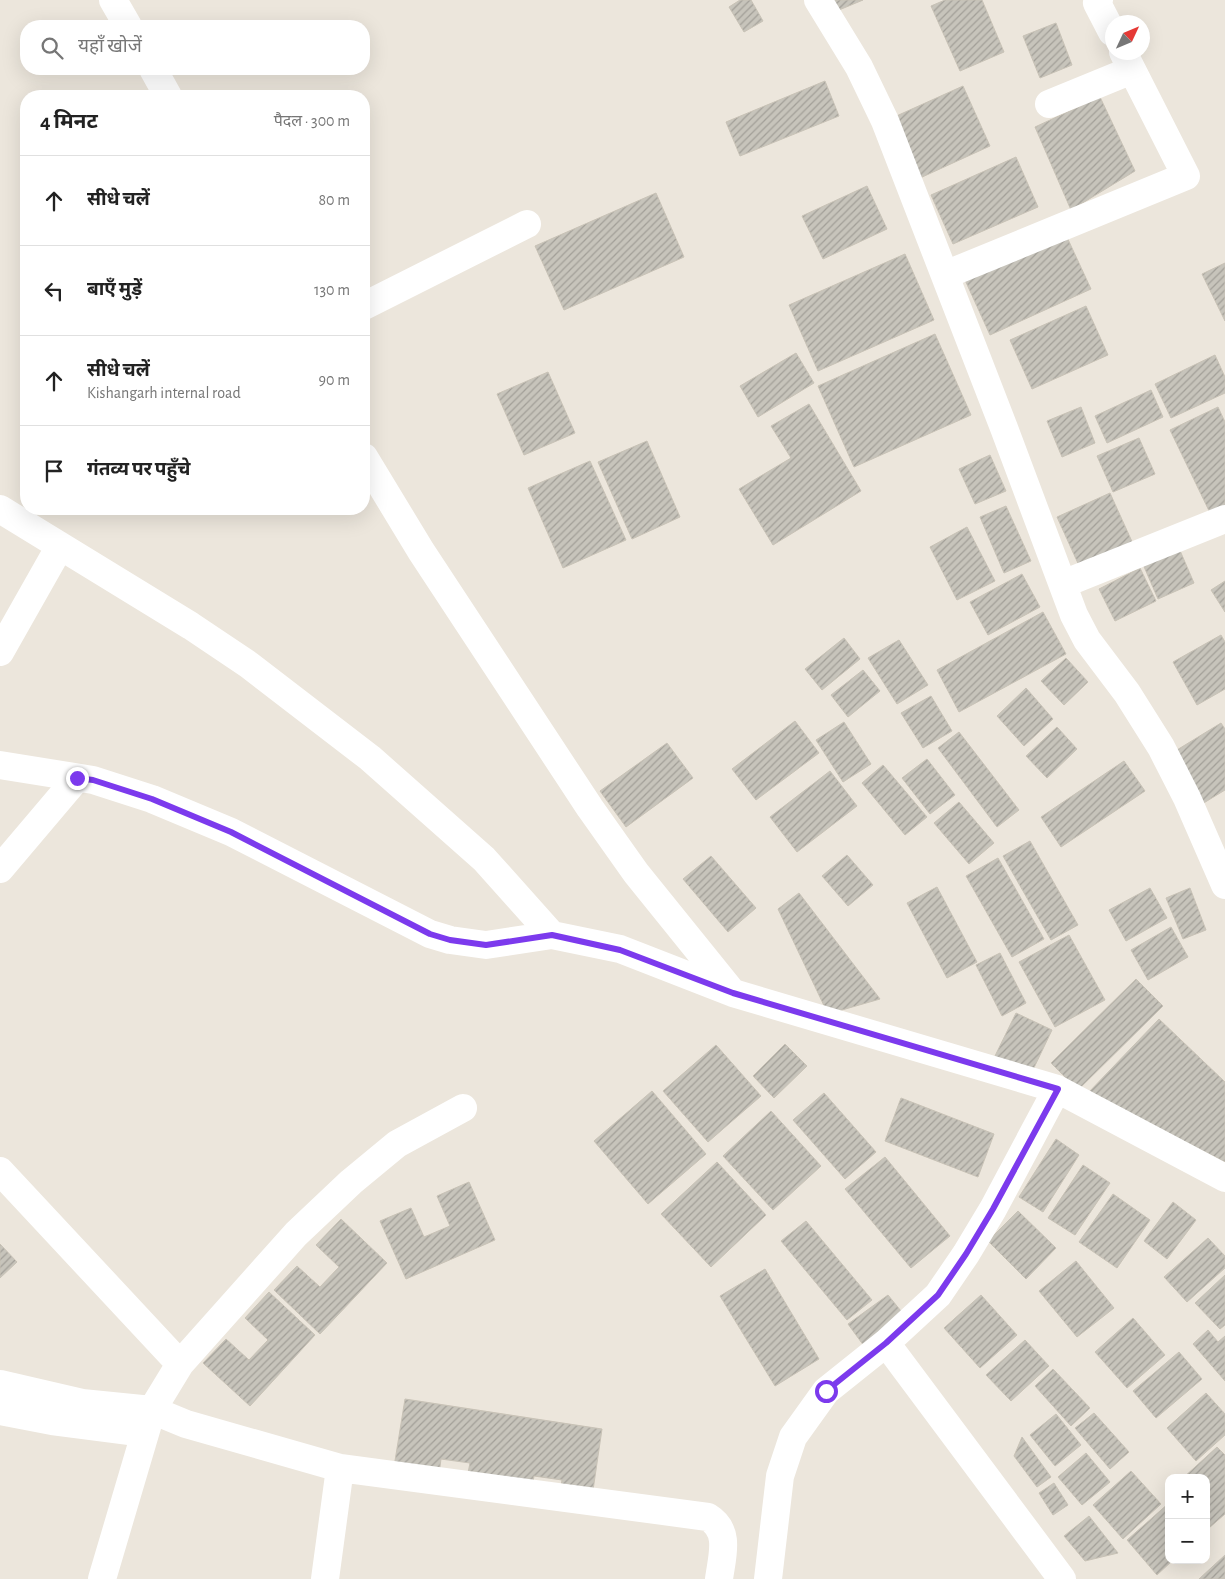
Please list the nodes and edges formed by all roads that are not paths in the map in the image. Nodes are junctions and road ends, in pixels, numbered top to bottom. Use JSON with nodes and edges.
{"nodes":[{"id":1,"x":113,"y":0,"type":"edge"},
{"id":2,"x":818,"y":0,"type":"edge"},
{"id":3,"x":1099,"y":0,"type":"edge"},
{"id":4,"x":1105,"y":18,"type":"edge"},
{"id":5,"x":125,"y":20,"type":"edge"},
{"id":6,"x":1127,"y":61,"type":"edge"},
{"id":7,"x":156,"y":75,"type":"edge"},
{"id":8,"x":165,"y":90,"type":"edge"},
{"id":9,"x":1049,"y":104,"type":"dead end"},
{"id":10,"x":528,"y":224,"type":"dead end"},
{"id":11,"x":944,"y":275,"type":"junction"},
{"id":12,"x":370,"y":303,"type":"edge"},
{"id":13,"x":370,"y":467,"type":"edge"},
{"id":14,"x":0,"y":509,"type":"edge"},
{"id":15,"x":1225,"y":519,"type":"edge"},
{"id":16,"x":60,"y":546,"type":"junction"},
{"id":17,"x":1063,"y":584,"type":"junction"},
{"id":18,"x":0,"y":652,"type":"edge"},
{"id":19,"x":0,"y":765,"type":"edge"},
{"id":20,"x":77,"y":778,"type":"junction"},
{"id":21,"x":0,"y":869,"type":"edge"},
{"id":22,"x":1225,"y":884,"type":"edge"},
{"id":23,"x":552,"y":935,"type":"junction"},
{"id":24,"x":733,"y":993,"type":"junction"},
{"id":25,"x":1058,"y":1089,"type":"junction"},
{"id":26,"x":463,"y":1108,"type":"dead end"},
{"id":27,"x":0,"y":1171,"type":"edge"},
{"id":28,"x":1225,"y":1178,"type":"edge"},
{"id":29,"x":886,"y":1343,"type":"junction"},
{"id":30,"x":180,"y":1364,"type":"junction"},
{"id":31,"x":0,"y":1384,"type":"edge"},
{"id":32,"x":0,"y":1411,"type":"edge"},
{"id":33,"x":148,"y":1421,"type":"junction"},
{"id":34,"x":340,"y":1468,"type":"junction"},
{"id":35,"x":102,"y":1579,"type":"edge"},
{"id":36,"x":325,"y":1579,"type":"edge"},
{"id":37,"x":718,"y":1579,"type":"edge"},
{"id":38,"x":768,"y":1579,"type":"edge"},
{"id":39,"x":1062,"y":1579,"type":"edge"}],
"edges":[{"from":1,"to":5,"type":"street"},
{"from":2,"to":11,"type":"street"},
{"from":3,"to":4,"type":"street"},
{"from":6,"to":9,"type":"street"},
{"from":6,"to":11,"type":"street"},
{"from":7,"to":8,"type":"street"},
{"from":10,"to":12,"type":"street"},
{"from":11,"to":17,"type":"street"},
{"from":13,"to":24,"type":"street"},
{"from":14,"to":16,"type":"street"},
{"from":15,"to":17,"type":"street"},
{"from":16,"to":18,"type":"street"},
{"from":16,"to":23,"type":"street"},
{"from":17,"to":22,"type":"street"},
{"from":19,"to":20,"type":"street"},
{"from":20,"to":21,"type":"street"},
{"from":20,"to":23,"type":"street"},
{"from":23,"to":24,"type":"street"},
{"from":24,"to":25,"type":"street"},
{"from":25,"to":28,"type":"street"},
{"from":25,"to":29,"type":"street"},
{"from":26,"to":30,"type":"street"},
{"from":27,"to":30,"type":"street"},
{"from":29,"to":38,"type":"street"},
{"from":29,"to":39,"type":"street"},
{"from":30,"to":33,"type":"street"},
{"from":31,"to":33,"type":"street"},
{"from":32,"to":33,"type":"street"},
{"from":33,"to":34,"type":"street"},
{"from":33,"to":35,"type":"street"},
{"from":34,"to":36,"type":"street"},
{"from":34,"to":37,"type":"street"}]}
